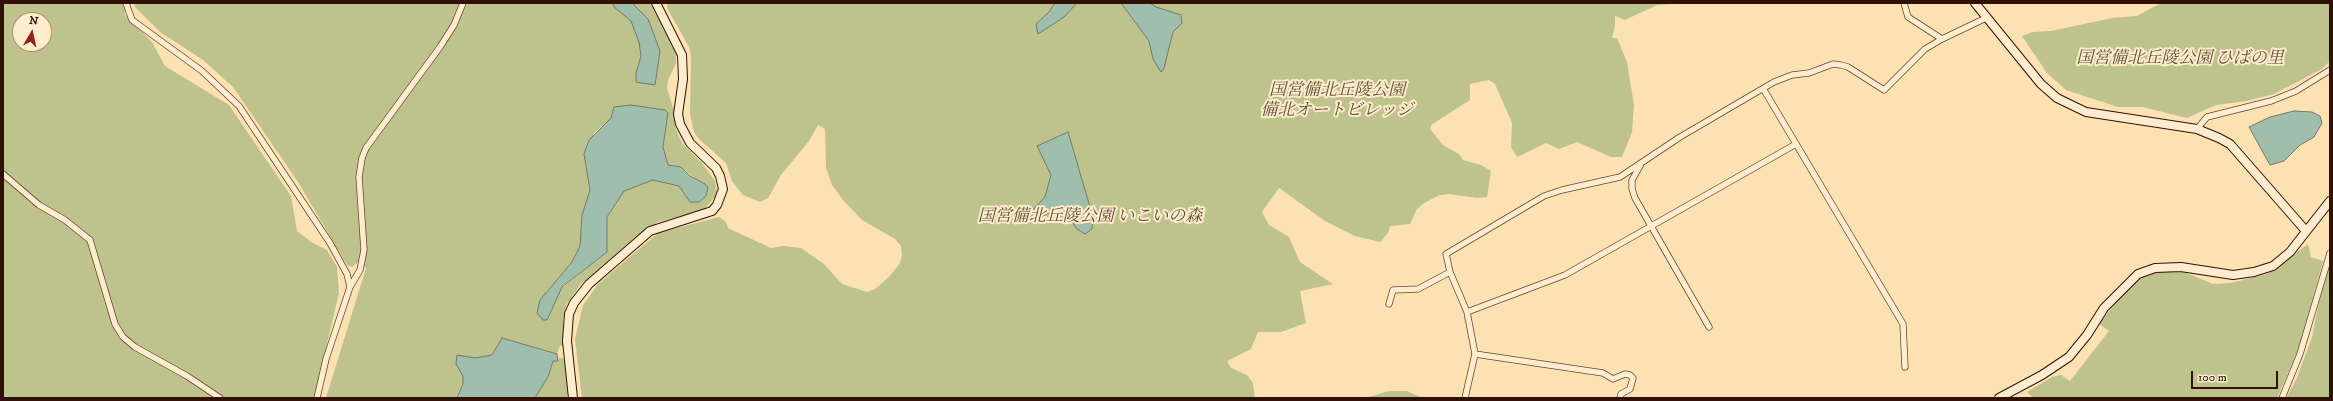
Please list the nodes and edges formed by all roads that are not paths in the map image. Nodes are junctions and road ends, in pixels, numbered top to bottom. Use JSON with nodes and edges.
{"nodes":[{"id":1,"x":126,"y":3,"type":"edge"},
{"id":2,"x":463,"y":3,"type":"edge"},
{"id":3,"x":656,"y":3,"type":"edge"},
{"id":4,"x":1904,"y":3,"type":"edge"},
{"id":5,"x":1975,"y":3,"type":"edge"},
{"id":6,"x":1986,"y":18,"type":"junction"},
{"id":7,"x":1942,"y":39,"type":"junction"},
{"id":8,"x":2330,"y":70,"type":"edge"},
{"id":9,"x":1764,"y":90,"type":"junction"},
{"id":10,"x":2197,"y":129,"type":"junction"},
{"id":11,"x":1796,"y":144,"type":"junction"},
{"id":12,"x":1641,"y":164,"type":"junction"},
{"id":13,"x":3,"y":174,"type":"edge"},
{"id":14,"x":2329,"y":203,"type":"edge"},
{"id":15,"x":1651,"y":226,"type":"junction"},
{"id":16,"x":2306,"y":231,"type":"junction"},
{"id":17,"x":2330,"y":253,"type":"edge"},
{"id":18,"x":1450,"y":272,"type":"junction"},
{"id":19,"x":350,"y":287,"type":"junction"},
{"id":20,"x":1389,"y":304,"type":"dead end"},
{"id":21,"x":1467,"y":312,"type":"junction"},
{"id":22,"x":1709,"y":327,"type":"dead end"},
{"id":23,"x":1475,"y":354,"type":"junction"},
{"id":24,"x":1905,"y":366,"type":"dead end"},
{"id":25,"x":220,"y":398,"type":"edge"},
{"id":26,"x":317,"y":398,"type":"edge"},
{"id":27,"x":573,"y":398,"type":"edge"},
{"id":28,"x":1465,"y":398,"type":"edge"},
{"id":29,"x":1620,"y":398,"type":"edge"},
{"id":30,"x":1998,"y":398,"type":"edge"},
{"id":31,"x":2282,"y":398,"type":"edge"}],
"edges":[{"from":1,"to":19,"type":"street"},
{"from":2,"to":19,"type":"street"},
{"from":3,"to":27,"type":"street"},
{"from":4,"to":7,"type":"street"},
{"from":5,"to":6,"type":"street"},
{"from":6,"to":7,"type":"street"},
{"from":6,"to":10,"type":"street"},
{"from":7,"to":9,"type":"street"},
{"from":8,"to":10,"type":"street"},
{"from":9,"to":11,"type":"street"},
{"from":9,"to":12,"type":"street"},
{"from":10,"to":16,"type":"street"},
{"from":11,"to":15,"type":"street"},
{"from":11,"to":24,"type":"street"},
{"from":12,"to":15,"type":"street"},
{"from":12,"to":18,"type":"street"},
{"from":13,"to":25,"type":"street"},
{"from":14,"to":16,"type":"street"},
{"from":15,"to":21,"type":"street"},
{"from":15,"to":22,"type":"street"},
{"from":16,"to":30,"type":"street"},
{"from":17,"to":31,"type":"street"},
{"from":18,"to":20,"type":"street"},
{"from":18,"to":21,"type":"street"},
{"from":19,"to":26,"type":"street"},
{"from":21,"to":23,"type":"street"},
{"from":23,"to":28,"type":"street"},
{"from":23,"to":29,"type":"street"}]}
